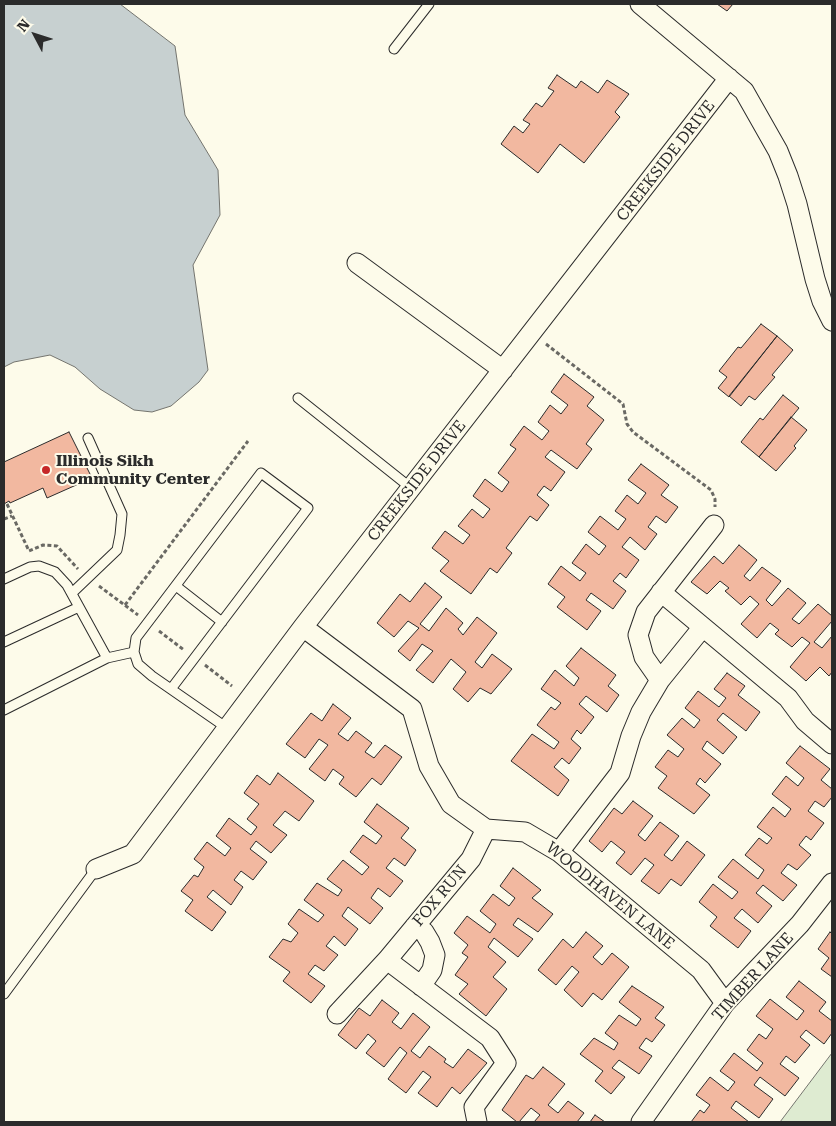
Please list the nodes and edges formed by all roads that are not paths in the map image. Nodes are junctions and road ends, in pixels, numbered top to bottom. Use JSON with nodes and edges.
{"nodes":[{"id":1,"x":429,"y":4,"type":"edge"},
{"id":2,"x":640,"y":4,"type":"edge"},
{"id":3,"x":394,"y":49,"type":"dead end"},
{"id":4,"x":729,"y":78,"type":"junction"},
{"id":5,"x":357,"y":263,"type":"dead end"},
{"id":6,"x":832,"y":321,"type":"edge"},
{"id":7,"x":503,"y":370,"type":"junction"},
{"id":8,"x":298,"y":398,"type":"dead end"},
{"id":9,"x":88,"y":438,"type":"dead end"},
{"id":10,"x":411,"y":488,"type":"junction"},
{"id":11,"x":714,"y":525,"type":"road end"},
{"id":12,"x":4,"y":579,"type":"edge"},
{"id":13,"x":176,"y":586,"type":"junction"},
{"id":14,"x":661,"y":592,"type":"junction"},
{"id":15,"x":72,"y":594,"type":"junction"},
{"id":16,"x":79,"y":607,"type":"junction"},
{"id":17,"x":222,"y":622,"type":"junction"},
{"id":18,"x":303,"y":627,"type":"junction"},
{"id":19,"x":702,"y":628,"type":"junction"},
{"id":20,"x":4,"y":642,"type":"edge"},
{"id":21,"x":134,"y":652,"type":"junction"},
{"id":22,"x":107,"y":658,"type":"junction"},
{"id":23,"x":660,"y":680,"type":"junction"},
{"id":24,"x":171,"y":689,"type":"junction"},
{"id":25,"x":4,"y":710,"type":"edge"},
{"id":26,"x":227,"y":728,"type":"junction"},
{"id":27,"x":832,"y":744,"type":"edge"},
{"id":28,"x":486,"y":828,"type":"junction"},
{"id":29,"x":559,"y":852,"type":"junction"},
{"id":30,"x":96,"y":869,"type":"joint"},
{"id":31,"x":832,"y":883,"type":"edge"},
{"id":32,"x":415,"y":926,"type":"junction"},
{"id":33,"x":387,"y":960,"type":"junction"},
{"id":34,"x":421,"y":986,"type":"junction"},
{"id":35,"x":4,"y":994,"type":"edge"},
{"id":36,"x":725,"y":1003,"type":"junction"},
{"id":37,"x":337,"y":1014,"type":"dead end"},
{"id":38,"x":477,"y":1122,"type":"edge"},
{"id":39,"x":642,"y":1122,"type":"edge"}],
"edges":[{"from":1,"to":3,"type":"lane"},
{"from":2,"to":4,"type":"street"},
{"from":4,"to":6,"type":"street"},
{"from":4,"to":7,"type":"street","name":"CREEKSIDE DRIVE"},
{"from":5,"to":7,"type":"street"},
{"from":7,"to":10,"type":"street","name":"CREEKSIDE DRIVE"},
{"from":8,"to":10,"type":"lane"},
{"from":9,"to":15,"type":"lane"},
{"from":10,"to":18,"type":"street","name":"CREEKSIDE DRIVE"},
{"from":11,"to":14,"type":"street"},
{"from":12,"to":15,"type":"lane"},
{"from":13,"to":17,"type":"lane"},
{"from":13,"to":17,"type":"lane"},
{"from":13,"to":21,"type":"lane"},
{"from":14,"to":19,"type":"street"},
{"from":14,"to":23,"type":"street"},
{"from":15,"to":16,"type":"lane"},
{"from":16,"to":20,"type":"lane"},
{"from":16,"to":22,"type":"lane"},
{"from":17,"to":24,"type":"lane"},
{"from":18,"to":26,"type":"street","name":"CREEKSIDE DRIVE"},
{"from":18,"to":28,"type":"street","name":"WOODHAVEN LANE"},
{"from":19,"to":23,"type":"street"},
{"from":19,"to":27,"type":"street"},
{"from":21,"to":22,"type":"lane"},
{"from":21,"to":24,"type":"lane"},
{"from":22,"to":25,"type":"lane"},
{"from":23,"to":29,"type":"street"},
{"from":24,"to":26,"type":"lane"},
{"from":26,"to":30,"type":"street","name":"CREEKSIDE DRIVE"},
{"from":28,"to":29,"type":"street","name":"WOODHAVEN LANE"},
{"from":28,"to":32,"type":"street","name":"FOX RUN"},
{"from":29,"to":36,"type":"street","name":"WOODHAVEN LANE"},
{"from":30,"to":35,"type":"lane"},
{"from":31,"to":36,"type":"street","name":"TIMBER LANE"},
{"from":32,"to":33,"type":"street","name":"FOX RUN"},
{"from":32,"to":34,"type":"street"},
{"from":33,"to":34,"type":"street"},
{"from":33,"to":37,"type":"street","name":"FOX RUN"},
{"from":34,"to":38,"type":"street"},
{"from":36,"to":39,"type":"street","name":"TIMBER LANE"}]}
